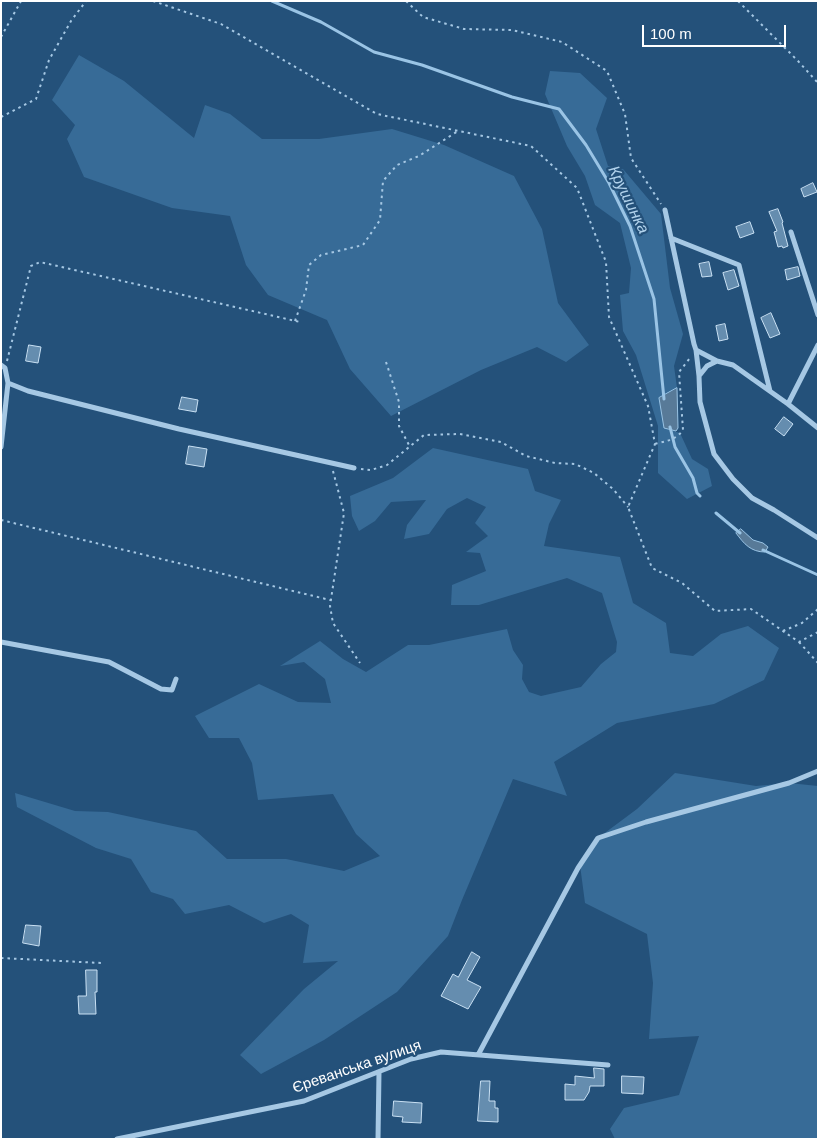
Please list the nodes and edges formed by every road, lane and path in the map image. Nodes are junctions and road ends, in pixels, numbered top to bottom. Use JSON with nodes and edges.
{"nodes":[{"id":1,"x":21,"y":1,"type":"edge"},
{"id":2,"x":86,"y":1,"type":"edge"},
{"id":3,"x":153,"y":1,"type":"edge"},
{"id":4,"x":406,"y":1,"type":"edge"},
{"id":5,"x":738,"y":1,"type":"edge"},
{"id":6,"x":1,"y":37,"type":"edge"},
{"id":7,"x":818,"y":83,"type":"edge"},
{"id":8,"x":1,"y":117,"type":"edge"},
{"id":9,"x":459,"y":130,"type":"junction"},
{"id":10,"x":665,"y":210,"type":"joint"},
{"id":11,"x":791,"y":232,"type":"dead end"},
{"id":12,"x":671,"y":238,"type":"junction"},
{"id":13,"x":818,"y":315,"type":"edge"},
{"id":14,"x":295,"y":321,"type":"junction"},
{"id":15,"x":300,"y":322,"type":"dead end"},
{"id":16,"x":818,"y":346,"type":"edge"},
{"id":17,"x":696,"y":350,"type":"junction"},
{"id":18,"x":717,"y":361,"type":"junction"},
{"id":19,"x":386,"y":362,"type":"dead end"},
{"id":20,"x":3,"y":366,"type":"edge"},
{"id":21,"x":698,"y":376,"type":"junction"},
{"id":22,"x":8,"y":383,"type":"junction"},
{"id":23,"x":770,"y":391,"type":"junction"},
{"id":24,"x":788,"y":404,"type":"junction"},
{"id":25,"x":818,"y":428,"type":"edge"},
{"id":26,"x":655,"y":444,"type":"junction"},
{"id":27,"x":1,"y":447,"type":"edge"},
{"id":28,"x":410,"y":447,"type":"junction"},
{"id":29,"x":332,"y":463,"type":"junction"},
{"id":30,"x":354,"y":468,"type":"joint"},
{"id":31,"x":628,"y":507,"type":"junction"},
{"id":32,"x":1,"y":520,"type":"edge"},
{"id":33,"x":818,"y":538,"type":"edge"},
{"id":34,"x":330,"y":600,"type":"junction"},
{"id":35,"x":818,"y":608,"type":"edge"},
{"id":36,"x":783,"y":631,"type":"junction"},
{"id":37,"x":818,"y":632,"type":"edge"},
{"id":38,"x":1,"y":642,"type":"edge"},
{"id":39,"x":798,"y":642,"type":"junction"},
{"id":40,"x":360,"y":663,"type":"dead end"},
{"id":41,"x":818,"y":663,"type":"edge"},
{"id":42,"x":176,"y":679,"type":"dead end"},
{"id":43,"x":818,"y":771,"type":"edge"},
{"id":44,"x":1,"y":958,"type":"edge"},
{"id":45,"x":101,"y":963,"type":"dead end"},
{"id":46,"x":478,"y":1055,"type":"junction"},
{"id":47,"x":608,"y":1065,"type":"dead end"},
{"id":48,"x":379,"y":1072,"type":"junction"},
{"id":49,"x":117,"y":1139,"type":"edge"},
{"id":50,"x":378,"y":1139,"type":"edge"}],
"edges":[{"from":1,"to":6,"type":"path"},
{"from":2,"to":8,"type":"path"},
{"from":3,"to":9,"type":"path"},
{"from":4,"to":10,"type":"path"},
{"from":5,"to":7,"type":"path"},
{"from":9,"to":14,"type":"path"},
{"from":9,"to":26,"type":"path"},
{"from":10,"to":12,"type":"street"},
{"from":11,"to":13,"type":"street"},
{"from":12,"to":17,"type":"street"},
{"from":12,"to":23,"type":"street"},
{"from":14,"to":15,"type":"path"},
{"from":14,"to":20,"type":"path"},
{"from":16,"to":24,"type":"street"},
{"from":17,"to":18,"type":"street"},
{"from":17,"to":21,"type":"street"},
{"from":17,"to":26,"type":"path"},
{"from":18,"to":21,"type":"street"},
{"from":18,"to":23,"type":"street"},
{"from":19,"to":28,"type":"path"},
{"from":20,"to":22,"type":"street"},
{"from":21,"to":33,"type":"street"},
{"from":22,"to":27,"type":"street"},
{"from":22,"to":29,"type":"street"},
{"from":23,"to":24,"type":"street"},
{"from":24,"to":25,"type":"street"},
{"from":26,"to":31,"type":"path"},
{"from":28,"to":30,"type":"path"},
{"from":28,"to":31,"type":"path"},
{"from":29,"to":30,"type":"street"},
{"from":29,"to":34,"type":"path"},
{"from":31,"to":36,"type":"path"},
{"from":32,"to":34,"type":"path"},
{"from":34,"to":40,"type":"path"},
{"from":35,"to":36,"type":"path"},
{"from":36,"to":39,"type":"path"},
{"from":37,"to":39,"type":"path"},
{"from":38,"to":42,"type":"street"},
{"from":39,"to":41,"type":"path"},
{"from":43,"to":46,"type":"street"},
{"from":44,"to":45,"type":"path"},
{"from":46,"to":47,"type":"street","name":"Єреванська вулиця"},
{"from":46,"to":48,"type":"street","name":"Єреванська вулиця"},
{"from":48,"to":49,"type":"street","name":"Єреванська вулиця"},
{"from":48,"to":50,"type":"street"}]}
